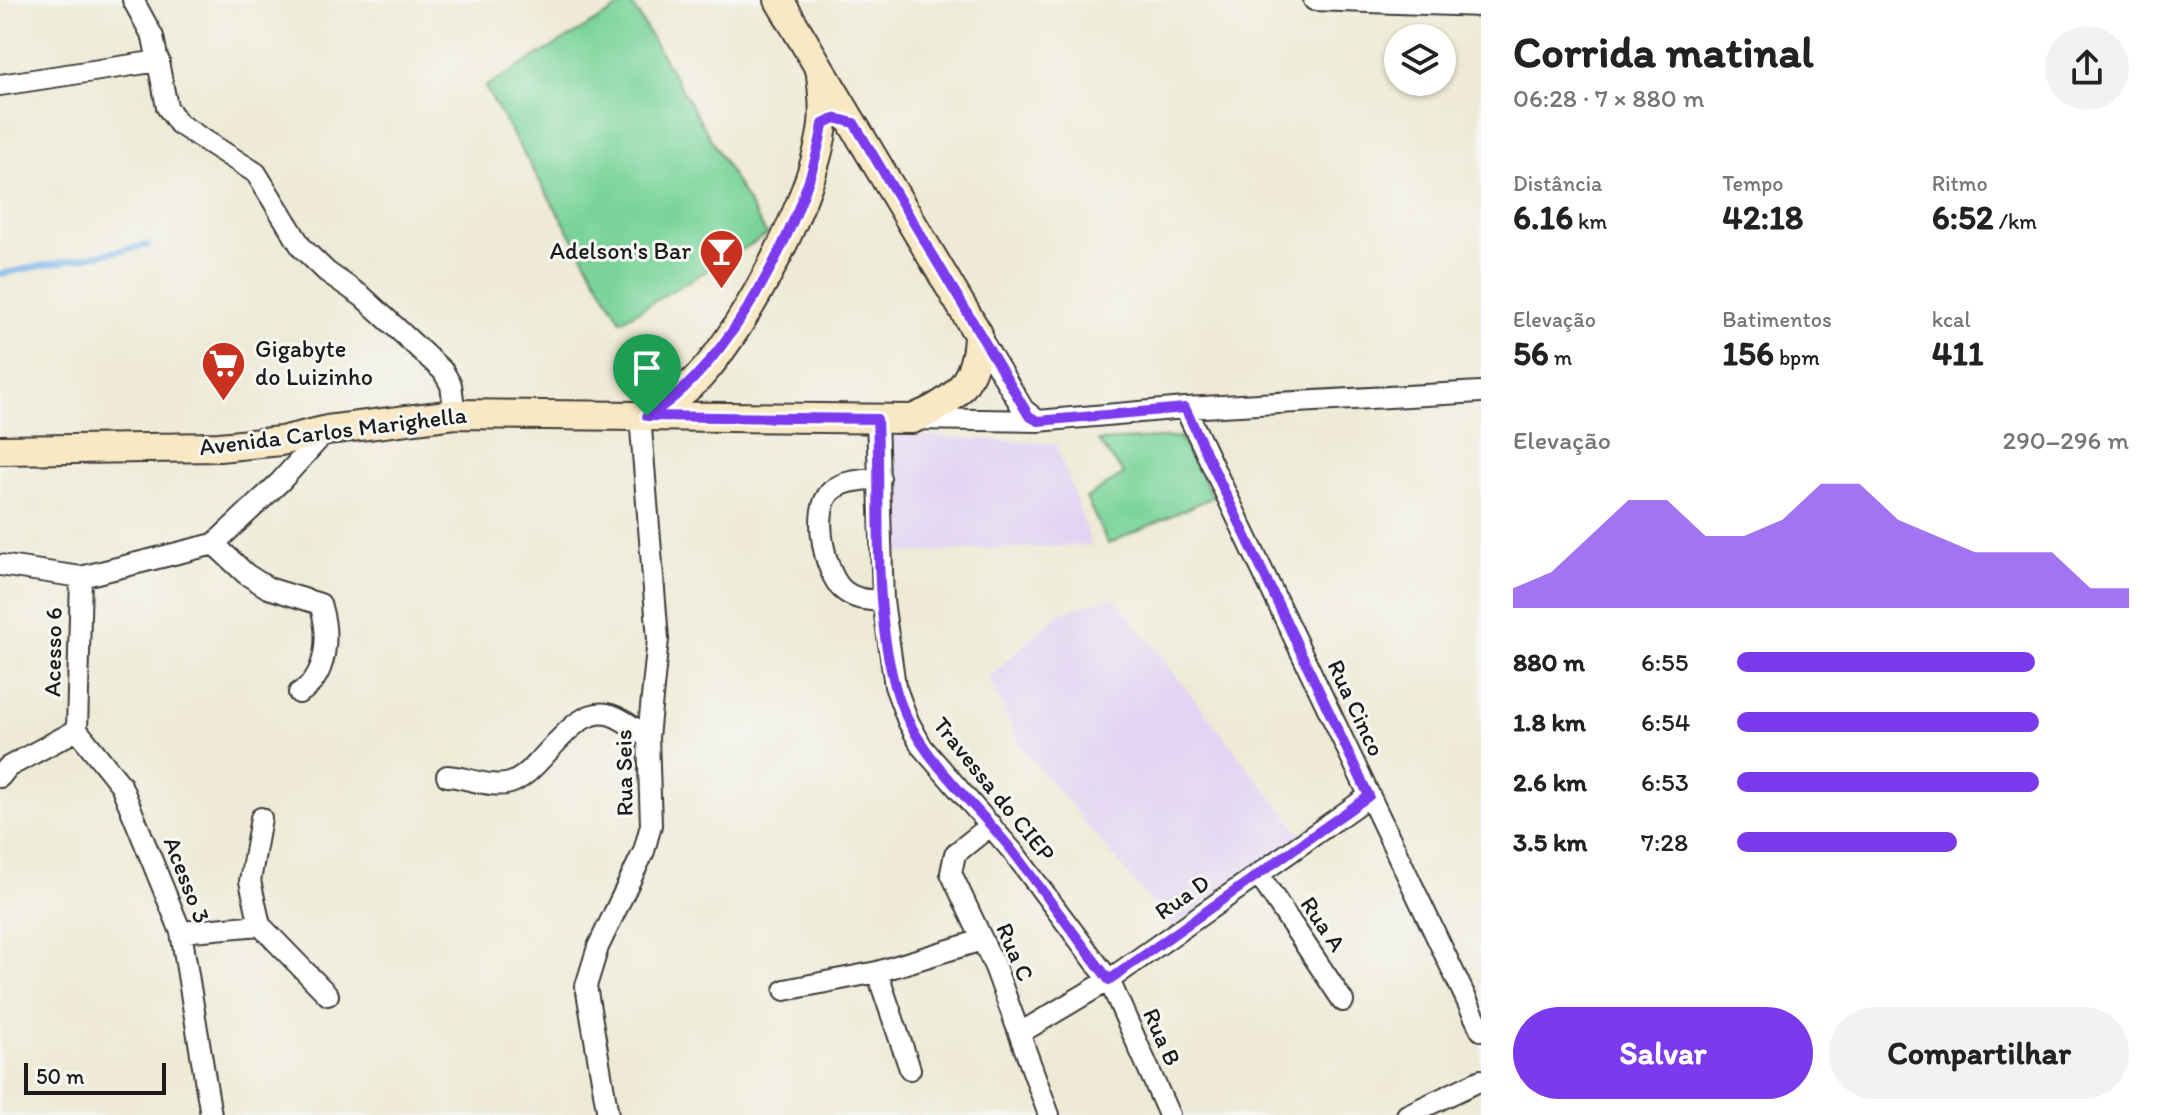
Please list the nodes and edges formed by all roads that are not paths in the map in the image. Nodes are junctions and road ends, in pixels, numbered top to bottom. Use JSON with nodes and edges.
{"nodes":[{"id":1,"x":133,"y":0,"type":"edge"},
{"id":2,"x":779,"y":0,"type":"edge"},
{"id":3,"x":1314,"y":0,"type":"edge"},
{"id":4,"x":1481,"y":6,"type":"edge"},
{"id":5,"x":159,"y":61,"type":"junction"},
{"id":6,"x":820,"y":74,"type":"junction"},
{"id":7,"x":0,"y":85,"type":"edge"},
{"id":8,"x":854,"y":123,"type":"junction"},
{"id":9,"x":823,"y":124,"type":"junction"},
{"id":10,"x":978,"y":334,"type":"junction"},
{"id":11,"x":700,"y":375,"type":"junction"},
{"id":12,"x":1481,"y":392,"type":"edge"},
{"id":13,"x":1185,"y":408,"type":"junction"},
{"id":14,"x":455,"y":414,"type":"junction"},
{"id":15,"x":643,"y":416,"type":"junction"},
{"id":16,"x":713,"y":417,"type":"junction"},
{"id":17,"x":877,"y":419,"type":"junction"},
{"id":18,"x":912,"y":419,"type":"junction"},
{"id":19,"x":1038,"y":421,"type":"junction"},
{"id":20,"x":327,"y":430,"type":"junction"},
{"id":21,"x":0,"y":450,"type":"edge"},
{"id":22,"x":880,"y":478,"type":"junction"},
{"id":23,"x":214,"y":544,"type":"junction"},
{"id":24,"x":0,"y":565,"type":"edge"},
{"id":25,"x":81,"y":577,"type":"junction"},
{"id":26,"x":883,"y":601,"type":"junction"},
{"id":27,"x":299,"y":693,"type":"dead end"},
{"id":28,"x":77,"y":730,"type":"junction"},
{"id":29,"x":648,"y":737,"type":"junction"},
{"id":30,"x":447,"y":776,"type":"dead end"},
{"id":31,"x":0,"y":777,"type":"edge"},
{"id":32,"x":1369,"y":796,"type":"junction"},
{"id":33,"x":261,"y":818,"type":"dead end"},
{"id":34,"x":991,"y":825,"type":"junction"},
{"id":35,"x":1259,"y":875,"type":"junction"},
{"id":36,"x":260,"y":925,"type":"junction"},
{"id":37,"x":181,"y":932,"type":"junction"},
{"id":38,"x":982,"y":940,"type":"junction"},
{"id":39,"x":877,"y":972,"type":"junction"},
{"id":40,"x":1109,"y":980,"type":"junction"},
{"id":41,"x":785,"y":990,"type":"dead end"},
{"id":42,"x":328,"y":995,"type":"dead end"},
{"id":43,"x":1343,"y":1001,"type":"dead end"},
{"id":44,"x":1481,"y":1030,"type":"edge"},
{"id":45,"x":1020,"y":1033,"type":"junction"},
{"id":46,"x":910,"y":1069,"type":"dead end"},
{"id":47,"x":1481,"y":1080,"type":"edge"},
{"id":48,"x":211,"y":1115,"type":"edge"},
{"id":49,"x":608,"y":1115,"type":"edge"},
{"id":50,"x":1049,"y":1115,"type":"edge"},
{"id":51,"x":1169,"y":1115,"type":"edge"},
{"id":52,"x":1407,"y":1115,"type":"edge"}],
"edges":[{"from":1,"to":5,"type":"street"},
{"from":2,"to":6,"type":"street"},
{"from":3,"to":4,"type":"street"},
{"from":5,"to":7,"type":"street"},
{"from":5,"to":14,"type":"street"},
{"from":6,"to":8,"type":"street"},
{"from":6,"to":9,"type":"street"},
{"from":8,"to":9,"type":"street"},
{"from":8,"to":10,"type":"street"},
{"from":9,"to":11,"type":"street"},
{"from":10,"to":18,"type":"street"},
{"from":10,"to":19,"type":"street"},
{"from":11,"to":15,"type":"street"},
{"from":11,"to":16,"type":"street"},
{"from":12,"to":13,"type":"street","name":"Avenida Carlos Marighella"},
{"from":13,"to":19,"type":"street","name":"Avenida Carlos Marighella"},
{"from":13,"to":32,"type":"street","name":"Rua Cinco"},
{"from":14,"to":15,"type":"street","name":"Avenida Carlos Marighella"},
{"from":14,"to":20,"type":"street","name":"Avenida Carlos Marighella"},
{"from":15,"to":16,"type":"street","name":"Avenida Carlos Marighella"},
{"from":15,"to":29,"type":"street","name":"Rua Seis"},
{"from":16,"to":17,"type":"street","name":"Avenida Carlos Marighella"},
{"from":17,"to":18,"type":"street","name":"Avenida Carlos Marighella"},
{"from":17,"to":22,"type":"street","name":"Travessa do CIEP"},
{"from":18,"to":19,"type":"street","name":"Avenida Carlos Marighella"},
{"from":20,"to":21,"type":"street","name":"Avenida Carlos Marighella"},
{"from":20,"to":23,"type":"street"},
{"from":22,"to":26,"type":"street","name":"Travessa do CIEP"},
{"from":22,"to":26,"type":"street"},
{"from":23,"to":25,"type":"street"},
{"from":23,"to":27,"type":"street"},
{"from":24,"to":25,"type":"street"},
{"from":25,"to":28,"type":"street","name":"Acesso 6"},
{"from":26,"to":34,"type":"street","name":"Travessa do CIEP"},
{"from":28,"to":31,"type":"street"},
{"from":28,"to":37,"type":"street","name":"Acesso 3"},
{"from":29,"to":30,"type":"street"},
{"from":29,"to":49,"type":"street","name":"Rua Seis"},
{"from":32,"to":35,"type":"street","name":"Rua D"},
{"from":32,"to":44,"type":"street","name":"Rua Cinco"},
{"from":33,"to":36,"type":"street"},
{"from":34,"to":38,"type":"street","name":"Rua C"},
{"from":34,"to":40,"type":"street","name":"Travessa do CIEP"},
{"from":35,"to":40,"type":"street","name":"Rua D"},
{"from":35,"to":43,"type":"street","name":"Rua A"},
{"from":36,"to":37,"type":"street"},
{"from":36,"to":42,"type":"street"},
{"from":37,"to":48,"type":"street","name":"Acesso 3"},
{"from":38,"to":39,"type":"street"},
{"from":38,"to":45,"type":"street","name":"Rua C"},
{"from":39,"to":41,"type":"street"},
{"from":39,"to":46,"type":"street"},
{"from":40,"to":45,"type":"street","name":"Rua D"},
{"from":40,"to":51,"type":"street","name":"Rua B"},
{"from":45,"to":50,"type":"street","name":"Rua C"},
{"from":47,"to":52,"type":"street"}]}
